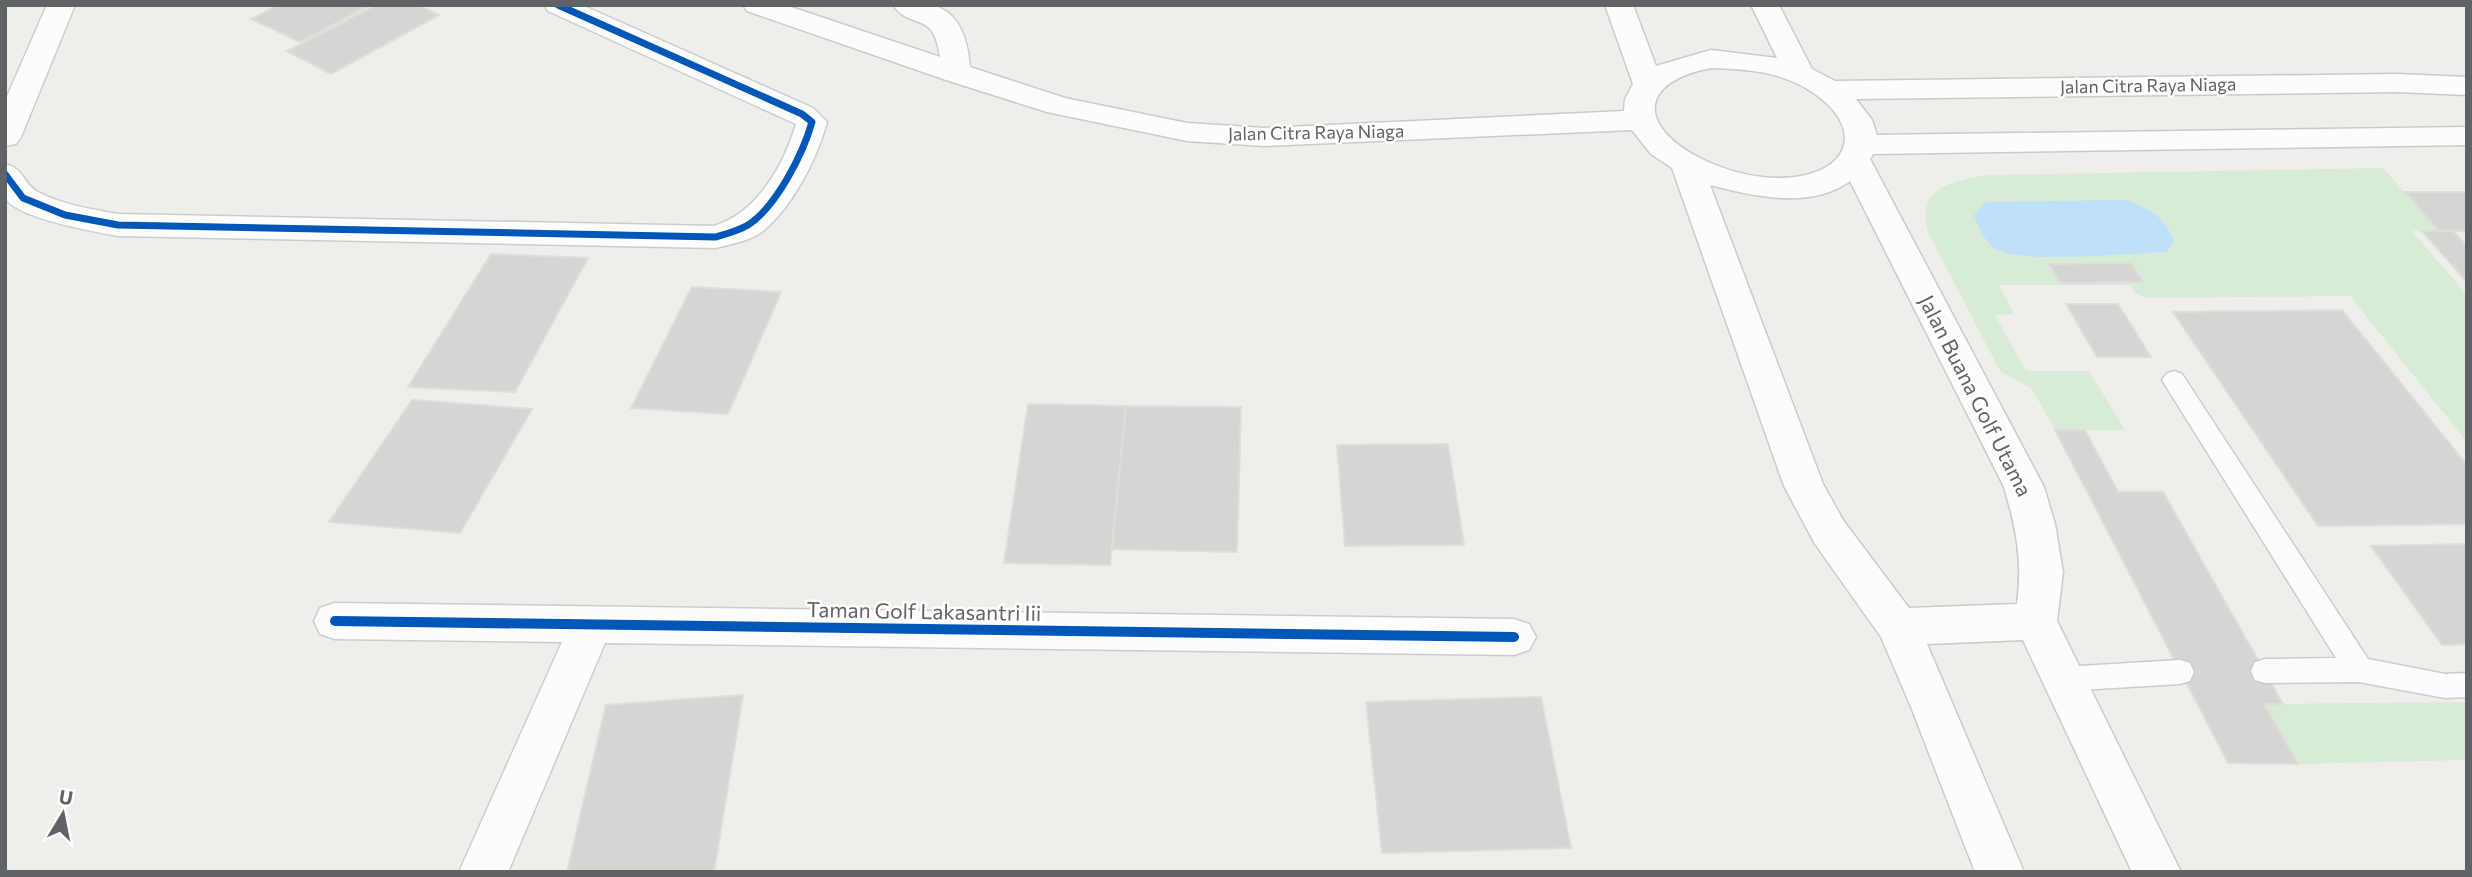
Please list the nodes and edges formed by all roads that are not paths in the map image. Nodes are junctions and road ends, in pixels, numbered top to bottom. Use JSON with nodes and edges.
{"nodes":[{"id":1,"x":61,"y":5,"type":"edge"},
{"id":2,"x":558,"y":5,"type":"edge"},
{"id":3,"x":757,"y":5,"type":"edge"},
{"id":4,"x":908,"y":5,"type":"edge"},
{"id":5,"x":1619,"y":5,"type":"edge"},
{"id":6,"x":1765,"y":5,"type":"edge"},
{"id":7,"x":1799,"y":73,"type":"junction"},
{"id":8,"x":956,"y":74,"type":"junction"},
{"id":9,"x":1648,"y":84,"type":"junction"},
{"id":10,"x":2467,"y":86,"type":"edge"},
{"id":11,"x":1830,"y":90,"type":"junction"},
{"id":12,"x":1641,"y":120,"type":"junction"},
{"id":13,"x":2467,"y":136,"type":"edge"},
{"id":14,"x":5,"y":137,"type":"edge"},
{"id":15,"x":1858,"y":152,"type":"junction"},
{"id":16,"x":1687,"y":166,"type":"junction"},
{"id":17,"x":5,"y":174,"type":"edge"},
{"id":18,"x":2174,"y":380,"type":"dead end"},
{"id":19,"x":335,"y":621,"type":"dead end"},
{"id":20,"x":2036,"y":621,"type":"junction"},
{"id":21,"x":592,"y":624,"type":"junction"},
{"id":22,"x":1898,"y":626,"type":"junction"},
{"id":23,"x":1514,"y":638,"type":"dead end"},
{"id":24,"x":2359,"y":670,"type":"junction"},
{"id":25,"x":2265,"y":671,"type":"dead end"},
{"id":26,"x":2180,"y":672,"type":"dead end"},
{"id":27,"x":2063,"y":679,"type":"junction"},
{"id":28,"x":2467,"y":685,"type":"edge"},
{"id":29,"x":483,"y":872,"type":"edge"},
{"id":30,"x":2000,"y":872,"type":"edge"},
{"id":31,"x":2157,"y":872,"type":"edge"}],
"edges":[{"from":1,"to":14,"type":"street"},
{"from":2,"to":17,"type":"street"},
{"from":3,"to":8,"type":"street","name":"Jalan Citra Raya Niaga"},
{"from":4,"to":8,"type":"street"},
{"from":5,"to":9,"type":"street"},
{"from":6,"to":7,"type":"street"},
{"from":7,"to":9,"type":"street"},
{"from":7,"to":11,"type":"street"},
{"from":8,"to":12,"type":"street","name":"Jalan Citra Raya Niaga"},
{"from":9,"to":12,"type":"street"},
{"from":10,"to":11,"type":"street","name":"Jalan Citra Raya Niaga"},
{"from":11,"to":15,"type":"street"},
{"from":12,"to":16,"type":"street"},
{"from":13,"to":15,"type":"street"},
{"from":15,"to":16,"type":"street"},
{"from":15,"to":20,"type":"street","name":"Jalan Buana Golf Utama"},
{"from":16,"to":22,"type":"street"},
{"from":18,"to":24,"type":"lane"},
{"from":19,"to":21,"type":"street","name":"Taman Golf Lakasantri Iii"},
{"from":20,"to":22,"type":"street"},
{"from":20,"to":27,"type":"street"},
{"from":21,"to":23,"type":"street","name":"Taman Golf Lakasantri Iii"},
{"from":21,"to":29,"type":"street"},
{"from":22,"to":30,"type":"street"},
{"from":24,"to":25,"type":"lane"},
{"from":24,"to":28,"type":"lane"},
{"from":26,"to":27,"type":"lane"},
{"from":27,"to":31,"type":"street"}]}
